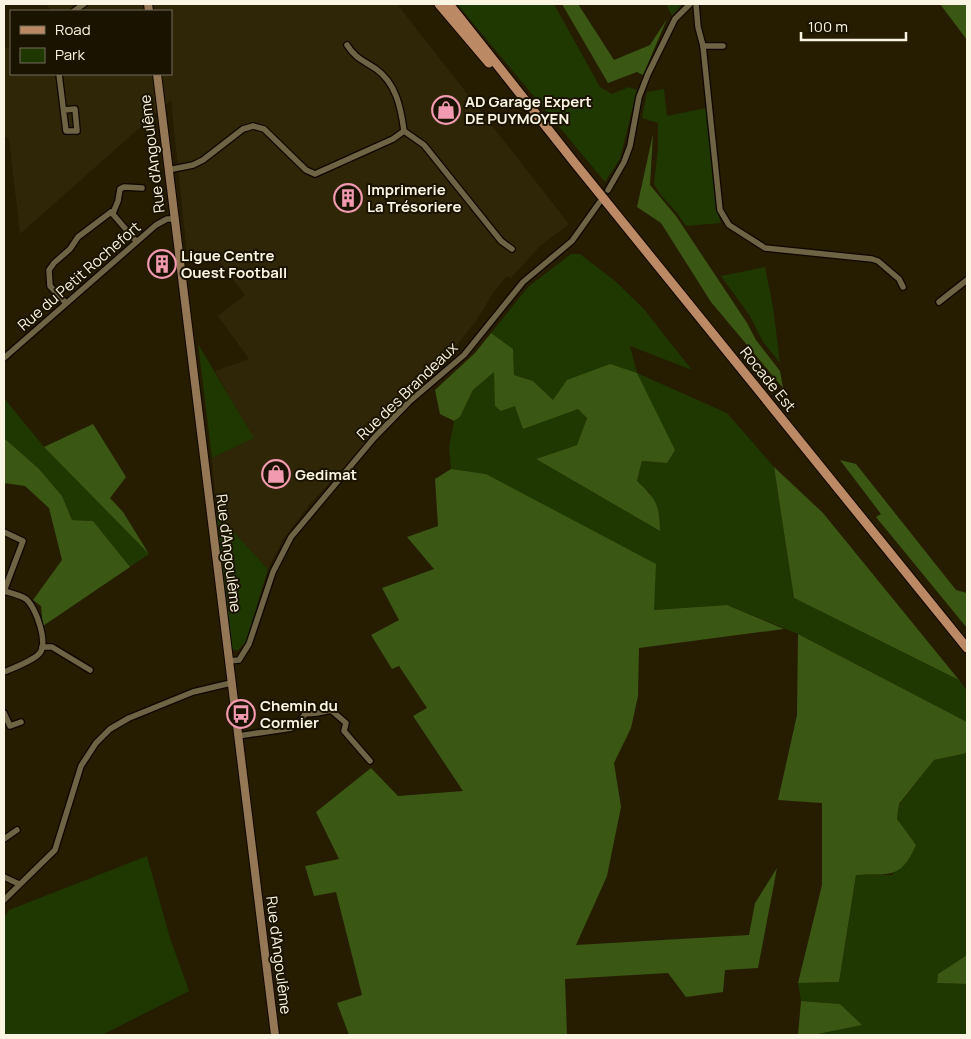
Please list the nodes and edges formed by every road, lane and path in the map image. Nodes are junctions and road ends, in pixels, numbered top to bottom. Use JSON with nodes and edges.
{"nodes":[{"id":1,"x":439,"y":4,"type":"edge"},
{"id":2,"x":449,"y":4,"type":"edge"},
{"id":3,"x":690,"y":4,"type":"edge"},
{"id":4,"x":696,"y":4,"type":"edge"},
{"id":5,"x":346,"y":45,"type":"dead end"},
{"id":6,"x":703,"y":46,"type":"junction"},
{"id":7,"x":723,"y":46,"type":"dead end"},
{"id":8,"x":59,"y":75,"type":"edge"},
{"id":9,"x":157,"y":75,"type":"edge"},
{"id":10,"x":64,"y":110,"type":"dead end"},
{"id":11,"x":548,"y":129,"type":"junction"},
{"id":12,"x":404,"y":131,"type":"junction"},
{"id":13,"x":168,"y":170,"type":"junction"},
{"id":14,"x":142,"y":188,"type":"dead end"},
{"id":15,"x":608,"y":190,"type":"dead end"},
{"id":16,"x":599,"y":203,"type":"dead end"},
{"id":17,"x":113,"y":213,"type":"junction"},
{"id":18,"x":174,"y":219,"type":"junction"},
{"id":19,"x":136,"y":241,"type":"junction"},
{"id":20,"x":512,"y":249,"type":"dead end"},
{"id":21,"x":967,"y":280,"type":"edge"},
{"id":22,"x":903,"y":287,"type":"dead end"},
{"id":23,"x":939,"y":302,"type":"dead end"},
{"id":24,"x":66,"y":304,"type":"junction"},
{"id":25,"x":4,"y":358,"type":"edge"},
{"id":26,"x":4,"y":532,"type":"edge"},
{"id":27,"x":42,"y":647,"type":"junction"},
{"id":28,"x":967,"y":648,"type":"edge"},
{"id":29,"x":228,"y":661,"type":"junction"},
{"id":30,"x":90,"y":670,"type":"dead end"},
{"id":31,"x":4,"y":672,"type":"edge"},
{"id":32,"x":231,"y":683,"type":"junction"},
{"id":33,"x":4,"y":713,"type":"edge"},
{"id":34,"x":22,"y":722,"type":"dead end"},
{"id":35,"x":238,"y":736,"type":"junction"},
{"id":36,"x":370,"y":761,"type":"dead end"},
{"id":37,"x":17,"y":830,"type":"dead end"},
{"id":38,"x":4,"y":839,"type":"edge"},
{"id":39,"x":4,"y":877,"type":"edge"},
{"id":40,"x":19,"y":884,"type":"junction"},
{"id":41,"x":4,"y":900,"type":"edge"},
{"id":42,"x":275,"y":1035,"type":"edge"}],
"edges":[{"from":1,"to":11,"type":"main road","name":"Rocade Est"},
{"from":2,"to":11,"type":"main road","name":"Rocade Est"},
{"from":3,"to":15,"type":"street"},
{"from":4,"to":6,"type":"street"},
{"from":5,"to":12,"type":"street"},
{"from":6,"to":7,"type":"street"},
{"from":6,"to":22,"type":"street"},
{"from":8,"to":10,"type":"street"},
{"from":9,"to":13,"type":"street","name":"Rue d'Angoulême"},
{"from":11,"to":28,"type":"main road","name":"Rocade Est"},
{"from":12,"to":13,"type":"street"},
{"from":12,"to":20,"type":"street"},
{"from":13,"to":18,"type":"street","name":"Rue d'Angoulême"},
{"from":14,"to":17,"type":"street"},
{"from":16,"to":29,"type":"street","name":"Rue des Brandeaux"},
{"from":17,"to":19,"type":"street"},
{"from":17,"to":24,"type":"street"},
{"from":18,"to":19,"type":"street","name":"Rue du Petit Rochefort"},
{"from":18,"to":29,"type":"street","name":"Rue d'Angoulême"},
{"from":19,"to":24,"type":"street","name":"Rue du Petit Rochefort"},
{"from":21,"to":23,"type":"street"},
{"from":24,"to":25,"type":"street","name":"Rue du Petit Rochefort"},
{"from":26,"to":27,"type":"street"},
{"from":27,"to":30,"type":"street"},
{"from":27,"to":31,"type":"street"},
{"from":29,"to":32,"type":"street","name":"Rue d'Angoulême"},
{"from":32,"to":35,"type":"street","name":"Rue d'Angoulême"},
{"from":32,"to":40,"type":"street"},
{"from":33,"to":34,"type":"street"},
{"from":35,"to":36,"type":"street"},
{"from":35,"to":42,"type":"street","name":"Rue d'Angoulême"},
{"from":37,"to":38,"type":"street"},
{"from":39,"to":40,"type":"street"},
{"from":40,"to":41,"type":"street"}]}
